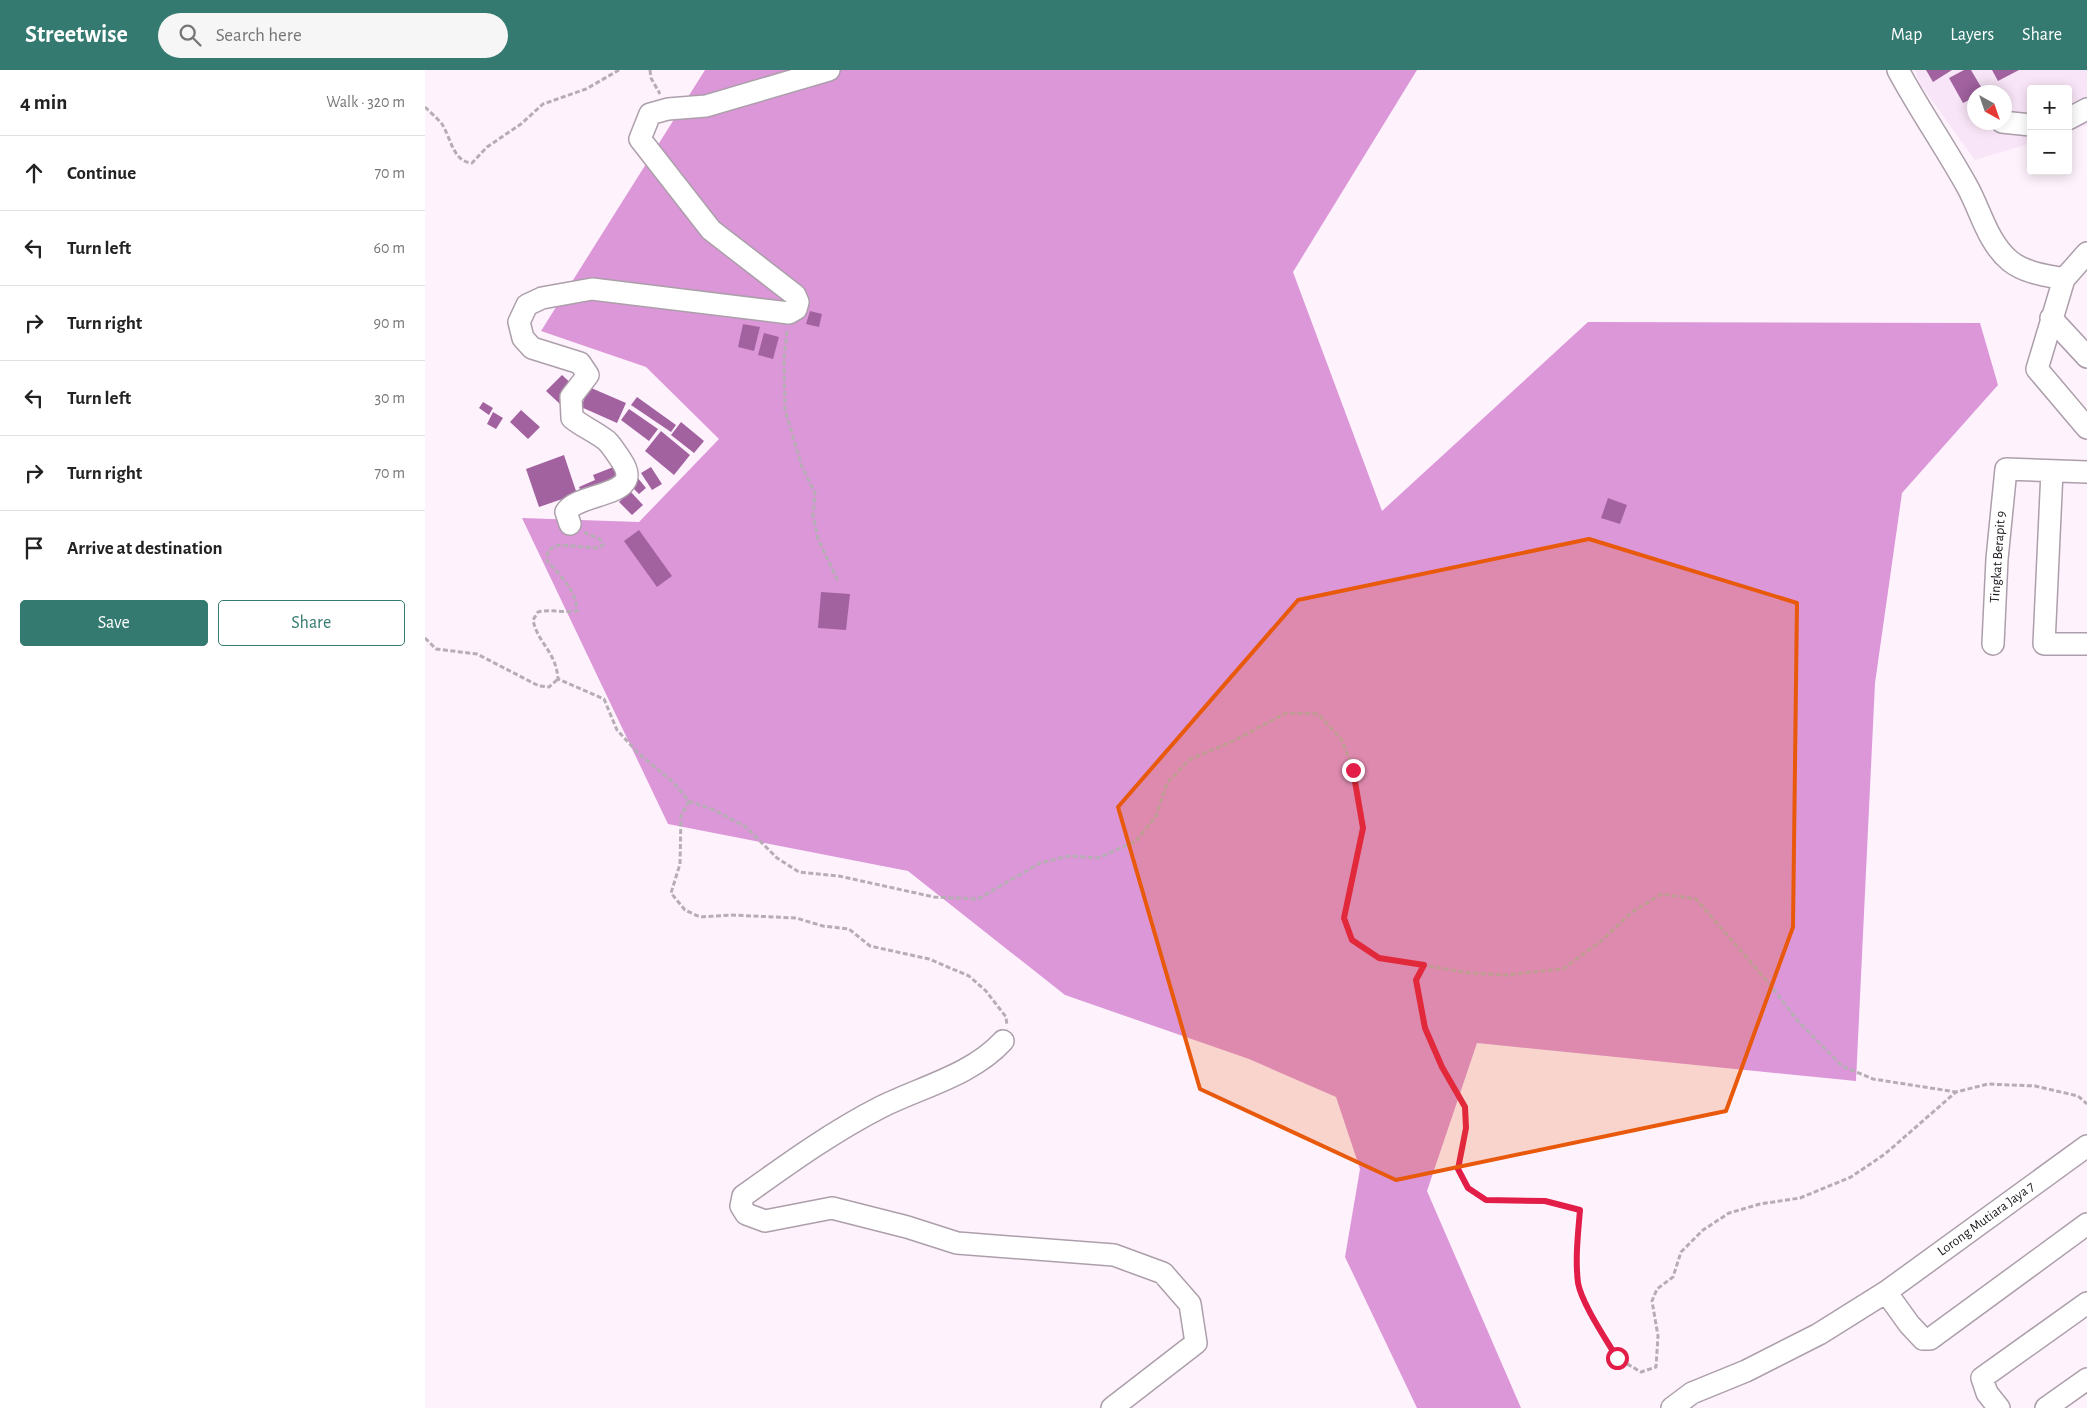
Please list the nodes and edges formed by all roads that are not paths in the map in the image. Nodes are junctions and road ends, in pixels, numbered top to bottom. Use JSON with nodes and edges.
{"nodes":[{"id":1,"x":829,"y":70,"type":"edge"},
{"id":2,"x":1898,"y":70,"type":"edge"},
{"id":3,"x":2087,"y":109,"type":"edge"},
{"id":4,"x":2072,"y":117,"type":"edge"},
{"id":5,"x":2012,"y":123,"type":"edge"},
{"id":6,"x":2027,"y":125,"type":"edge"},
{"id":7,"x":2085,"y":261,"type":"edge"},
{"id":8,"x":2064,"y":279,"type":"junction"},
{"id":9,"x":2051,"y":318,"type":"junction"},
{"id":10,"x":2087,"y":357,"type":"edge"},
{"id":11,"x":2087,"y":428,"type":"edge"},
{"id":12,"x":2053,"y":471,"type":"junction"},
{"id":13,"x":2087,"y":472,"type":"edge"},
{"id":14,"x":570,"y":524,"type":"road end"},
{"id":15,"x":1993,"y":644,"type":"dead end"},
{"id":16,"x":2087,"y":644,"type":"edge"},
{"id":17,"x":1003,"y":1041,"type":"road end"},
{"id":18,"x":2087,"y":1146,"type":"edge"},
{"id":19,"x":2087,"y":1224,"type":"edge"},
{"id":20,"x":1886,"y":1292,"type":"junction"},
{"id":21,"x":2087,"y":1303,"type":"edge"},
{"id":22,"x":2087,"y":1379,"type":"edge"},
{"id":23,"x":1112,"y":1408,"type":"edge"},
{"id":24,"x":1672,"y":1408,"type":"edge"},
{"id":25,"x":1999,"y":1408,"type":"edge"},
{"id":26,"x":2046,"y":1408,"type":"edge"}],
"edges":[{"from":1,"to":14,"type":"street"},
{"from":2,"to":8,"type":"street"},
{"from":3,"to":4,"type":"street"},
{"from":5,"to":6,"type":"street"},
{"from":7,"to":8,"type":"street"},
{"from":8,"to":9,"type":"street"},
{"from":9,"to":10,"type":"street"},
{"from":9,"to":11,"type":"street"},
{"from":12,"to":13,"type":"street"},
{"from":12,"to":15,"type":"street","name":"Tingkat Berapit 9"},
{"from":12,"to":16,"type":"street"},
{"from":17,"to":23,"type":"street"},
{"from":18,"to":20,"type":"street","name":"Lorong Mutiara Jaya 7"},
{"from":19,"to":20,"type":"street"},
{"from":20,"to":24,"type":"street","name":"Lorong Mutiara Jaya 7"},
{"from":21,"to":25,"type":"street"},
{"from":22,"to":26,"type":"street"}]}
